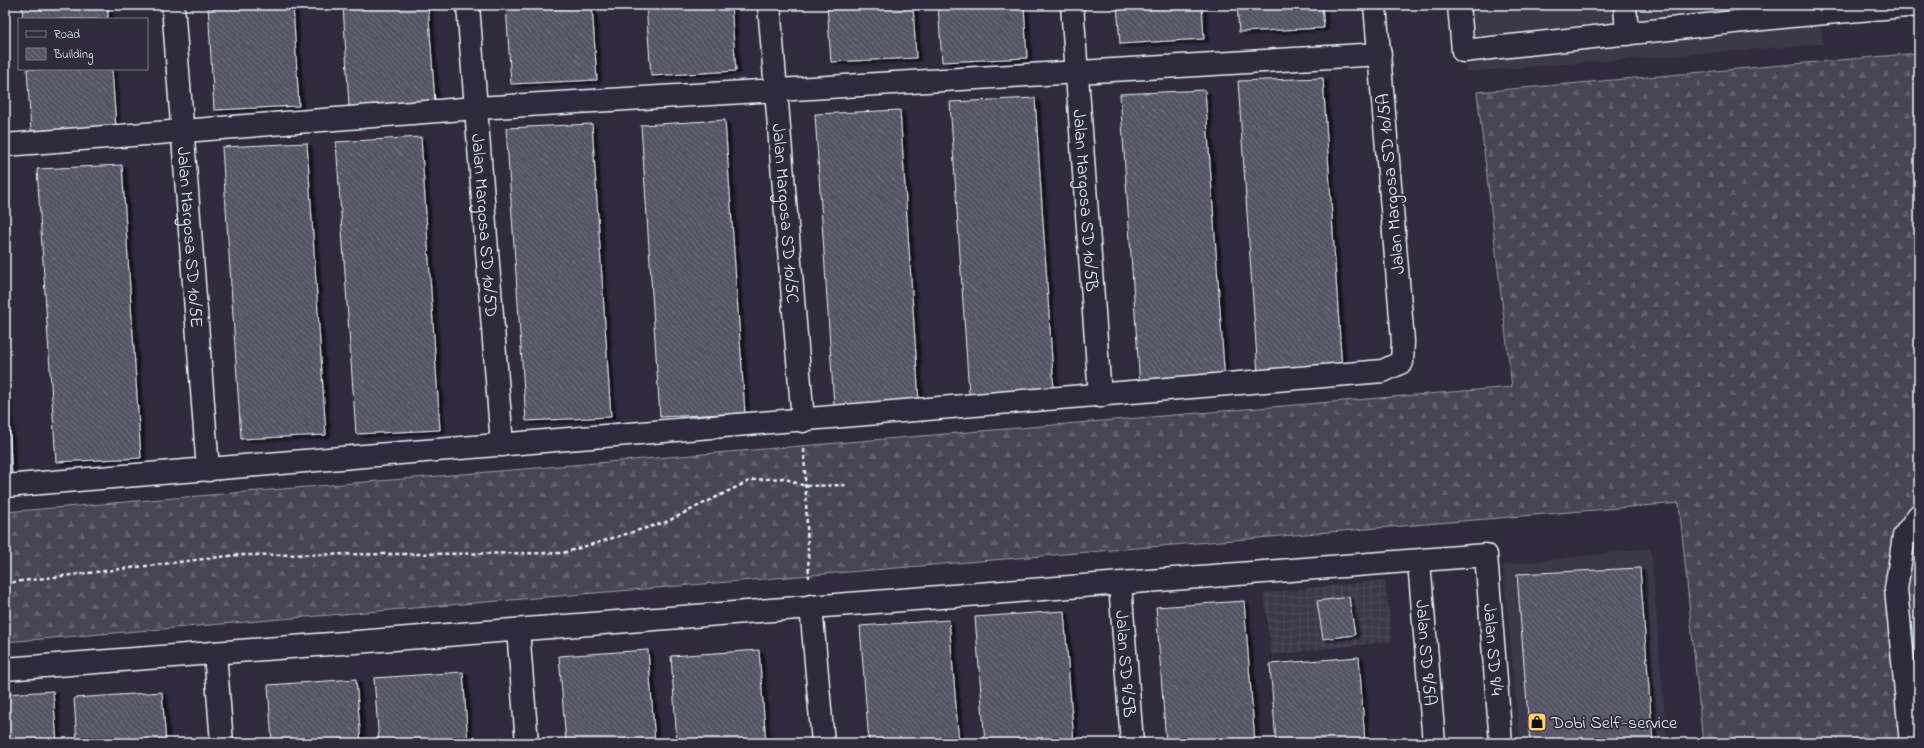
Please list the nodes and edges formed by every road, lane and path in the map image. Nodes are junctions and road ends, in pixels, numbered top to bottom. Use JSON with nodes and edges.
{"nodes":[{"id":1,"x":173,"y":5,"type":"edge"},
{"id":2,"x":468,"y":5,"type":"edge"},
{"id":3,"x":769,"y":5,"type":"edge"},
{"id":4,"x":1072,"y":5,"type":"edge"},
{"id":5,"x":1376,"y":5,"type":"edge"},
{"id":6,"x":1459,"y":5,"type":"edge"},
{"id":7,"x":1625,"y":5,"type":"edge"},
{"id":8,"x":1918,"y":5,"type":"edge"},
{"id":9,"x":1864,"y":7,"type":"edge"},
{"id":10,"x":1791,"y":11,"type":"edge"},
{"id":11,"x":1627,"y":34,"type":"junction"},
{"id":12,"x":1380,"y":54,"type":"junction"},
{"id":13,"x":1076,"y":72,"type":"junction"},
{"id":14,"x":776,"y":90,"type":"junction"},
{"id":15,"x":476,"y":108,"type":"junction"},
{"id":16,"x":183,"y":131,"type":"junction"},
{"id":17,"x":5,"y":145,"type":"edge"},
{"id":18,"x":1100,"y":396,"type":"junction"},
{"id":19,"x":803,"y":421,"type":"junction"},
{"id":20,"x":502,"y":445,"type":"junction"},
{"id":21,"x":804,"y":459,"type":"dead end"},
{"id":22,"x":208,"y":470,"type":"junction"},
{"id":23,"x":848,"y":485,"type":"dead end"},
{"id":24,"x":5,"y":486,"type":"edge"},
{"id":25,"x":805,"y":486,"type":"junction"},
{"id":26,"x":1919,"y":516,"type":"edge"},
{"id":27,"x":809,"y":561,"type":"dead end"},
{"id":28,"x":1419,"y":562,"type":"junction"},
{"id":29,"x":5,"y":583,"type":"edge"},
{"id":30,"x":1120,"y":584,"type":"junction"},
{"id":31,"x":811,"y":606,"type":"junction"},
{"id":32,"x":518,"y":630,"type":"junction"},
{"id":33,"x":215,"y":653,"type":"junction"},
{"id":34,"x":5,"y":669,"type":"edge"},
{"id":35,"x":222,"y":743,"type":"edge"},
{"id":36,"x":527,"y":743,"type":"edge"},
{"id":37,"x":823,"y":743,"type":"edge"},
{"id":38,"x":1132,"y":743,"type":"edge"},
{"id":39,"x":1434,"y":743,"type":"edge"},
{"id":40,"x":1501,"y":743,"type":"edge"},
{"id":41,"x":1911,"y":743,"type":"edge"}],
"edges":[{"from":1,"to":16,"type":"street","name":"Jalan Margosa SD 10/5E"},
{"from":2,"to":15,"type":"street","name":"Jalan Margosa SD 10/5D"},
{"from":3,"to":14,"type":"street","name":"Jalan Margosa SD 10/5C"},
{"from":4,"to":13,"type":"street","name":"Jalan Margosa SD 10/5B"},
{"from":5,"to":12,"type":"street","name":"Jalan Margosa SD 10/5A"},
{"from":6,"to":11,"type":"street"},
{"from":7,"to":11,"type":"street"},
{"from":8,"to":9,"type":"street"},
{"from":9,"to":10,"type":"street"},
{"from":10,"to":11,"type":"street"},
{"from":12,"to":13,"type":"street"},
{"from":12,"to":18,"type":"street","name":"Jalan Margosa SD 10/5A"},
{"from":13,"to":14,"type":"street"},
{"from":13,"to":18,"type":"street","name":"Jalan Margosa SD 10/5B"},
{"from":14,"to":15,"type":"street"},
{"from":14,"to":19,"type":"street","name":"Jalan Margosa SD 10/5C"},
{"from":15,"to":16,"type":"street"},
{"from":15,"to":20,"type":"street","name":"Jalan Margosa SD 10/5D"},
{"from":16,"to":17,"type":"street"},
{"from":16,"to":22,"type":"street","name":"Jalan Margosa SD 10/5E"},
{"from":18,"to":19,"type":"street"},
{"from":19,"to":20,"type":"street"},
{"from":20,"to":22,"type":"street"},
{"from":21,"to":25,"type":"path"},
{"from":22,"to":24,"type":"street"},
{"from":23,"to":25,"type":"path"},
{"from":25,"to":27,"type":"path"},
{"from":25,"to":29,"type":"path"},
{"from":26,"to":41,"type":"street"},
{"from":28,"to":30,"type":"street"},
{"from":28,"to":39,"type":"street","name":"Jalan SD 9/5A"},
{"from":28,"to":40,"type":"street","name":"Jalan SD 9/4"},
{"from":30,"to":31,"type":"street"},
{"from":30,"to":38,"type":"street","name":"Jalan SD 9/5B"},
{"from":31,"to":32,"type":"street"},
{"from":31,"to":37,"type":"street"},
{"from":32,"to":33,"type":"street"},
{"from":32,"to":36,"type":"street"},
{"from":33,"to":34,"type":"street"},
{"from":33,"to":35,"type":"street"}]}
